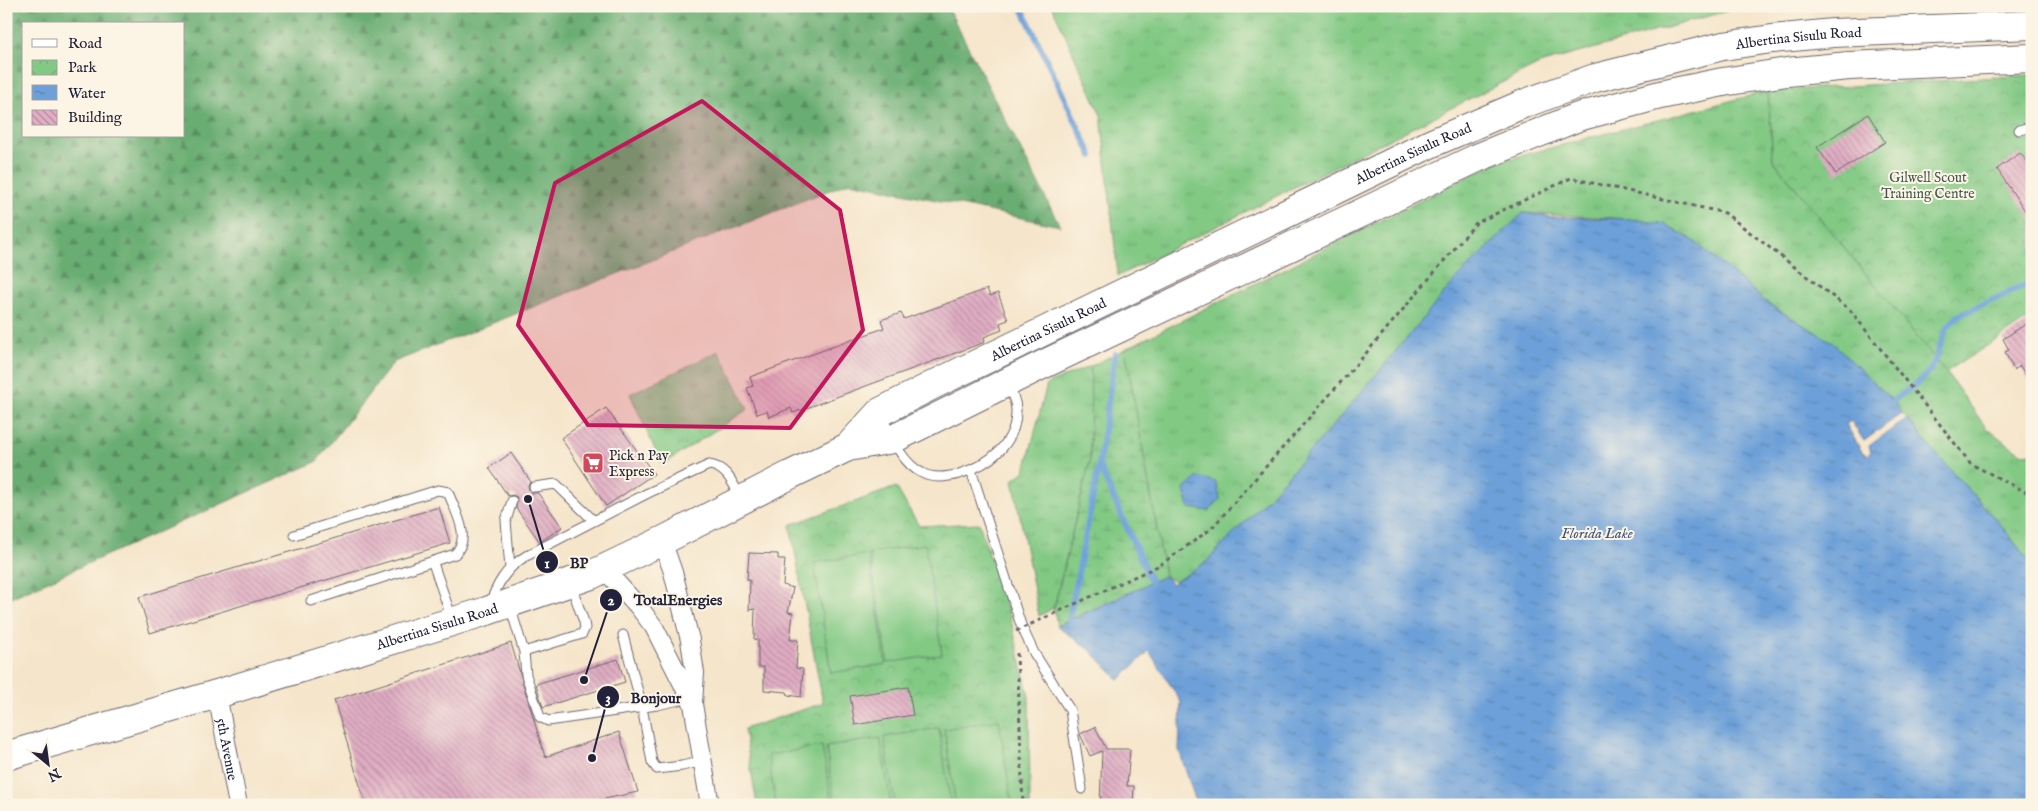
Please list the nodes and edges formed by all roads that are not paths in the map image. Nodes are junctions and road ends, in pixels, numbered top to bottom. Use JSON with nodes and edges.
{"nodes":[{"id":1,"x":2032,"y":25,"type":"edge"},
{"id":2,"x":2032,"y":58,"type":"edge"},
{"id":3,"x":2032,"y":127,"type":"edge"},
{"id":4,"x":2019,"y":130,"type":"dead end"},
{"id":5,"x":1007,"y":382,"type":"junction"},
{"id":6,"x":880,"y":412,"type":"junction"},
{"id":7,"x":893,"y":439,"type":"junction"},
{"id":8,"x":848,"y":447,"type":"junction"},
{"id":9,"x":971,"y":470,"type":"junction"},
{"id":10,"x":534,"y":487,"type":"dead end"},
{"id":11,"x":742,"y":500,"type":"junction"},
{"id":12,"x":512,"y":501,"type":"dead end"},
{"id":13,"x":594,"y":521,"type":"junction"},
{"id":14,"x":294,"y":535,"type":"dead end"},
{"id":15,"x":662,"y":542,"type":"junction"},
{"id":16,"x":433,"y":563,"type":"junction"},
{"id":17,"x":510,"y":568,"type":"junction"},
{"id":18,"x":604,"y":569,"type":"junction"},
{"id":19,"x":570,"y":583,"type":"junction"},
{"id":20,"x":311,"y":602,"type":"dead end"},
{"id":21,"x":498,"y":607,"type":"junction"},
{"id":22,"x":452,"y":621,"type":"junction"},
{"id":23,"x":623,"y":635,"type":"dead end"},
{"id":24,"x":524,"y":652,"type":"junction"},
{"id":25,"x":217,"y":694,"type":"junction"},
{"id":26,"x":692,"y":700,"type":"junction"},
{"id":27,"x":642,"y":707,"type":"junction"},
{"id":28,"x":6,"y":756,"type":"edge"},
{"id":29,"x":703,"y":761,"type":"junction"},
{"id":30,"x":1082,"y":789,"type":"dead end"},
{"id":31,"x":238,"y":805,"type":"edge"},
{"id":32,"x":710,"y":805,"type":"edge"}],
"edges":[{"from":1,"to":6,"type":"main road","name":"Albertina Sisulu Road"},
{"from":2,"to":5,"type":"main road","name":"Albertina Sisulu Road"},
{"from":3,"to":4,"type":"lane"},
{"from":5,"to":7,"type":"main road","name":"Albertina Sisulu Road"},
{"from":5,"to":9,"type":"lane"},
{"from":6,"to":7,"type":"lane"},
{"from":6,"to":8,"type":"main road","name":"Albertina Sisulu Road"},
{"from":7,"to":8,"type":"main road","name":"Albertina Sisulu Road"},
{"from":7,"to":9,"type":"lane"},
{"from":8,"to":11,"type":"main road","name":"Albertina Sisulu Road"},
{"from":9,"to":30,"type":"lane"},
{"from":10,"to":13,"type":"lane"},
{"from":11,"to":13,"type":"lane"},
{"from":11,"to":15,"type":"main road","name":"Albertina Sisulu Road"},
{"from":12,"to":17,"type":"lane"},
{"from":13,"to":17,"type":"lane"},
{"from":14,"to":16,"type":"lane"},
{"from":15,"to":18,"type":"main road","name":"Albertina Sisulu Road"},
{"from":15,"to":26,"type":"street"},
{"from":16,"to":20,"type":"lane"},
{"from":16,"to":22,"type":"lane"},
{"from":17,"to":21,"type":"lane"},
{"from":18,"to":19,"type":"main road","name":"Albertina Sisulu Road"},
{"from":18,"to":26,"type":"street"},
{"from":19,"to":21,"type":"main road","name":"Albertina Sisulu Road"},
{"from":19,"to":24,"type":"lane"},
{"from":21,"to":22,"type":"main road","name":"Albertina Sisulu Road"},
{"from":21,"to":24,"type":"lane"},
{"from":22,"to":25,"type":"main road","name":"Albertina Sisulu Road"},
{"from":23,"to":27,"type":"lane"},
{"from":24,"to":27,"type":"lane"},
{"from":25,"to":28,"type":"main road","name":"Albertina Sisulu Road"},
{"from":25,"to":31,"type":"street","name":"5th Avenue"},
{"from":26,"to":27,"type":"lane"},
{"from":26,"to":29,"type":"street"},
{"from":27,"to":29,"type":"lane"},
{"from":29,"to":32,"type":"street"}]}
